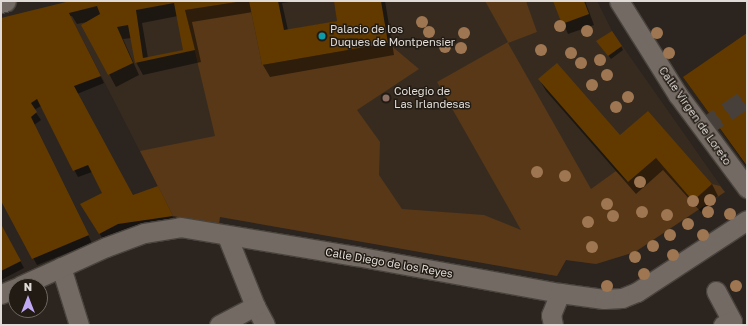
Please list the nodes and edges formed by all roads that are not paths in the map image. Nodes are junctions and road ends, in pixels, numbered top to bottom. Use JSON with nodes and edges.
{"nodes":[{"id":1,"x":5,"y":1,"type":"edge"},
{"id":2,"x":619,"y":1,"type":"edge"},
{"id":3,"x":1,"y":2,"type":"edge"},
{"id":4,"x":747,"y":188,"type":"edge"},
{"id":5,"x":747,"y":220,"type":"edge"},
{"id":6,"x":227,"y":236,"type":"junction"},
{"id":7,"x":61,"y":267,"type":"junction"},
{"id":8,"x":37,"y":278,"type":"edge"},
{"id":9,"x":716,"y":291,"type":"dead end"},
{"id":10,"x":560,"y":293,"type":"junction"},
{"id":11,"x":255,"y":306,"type":"junction"},
{"id":12,"x":728,"y":323,"type":"edge"},
{"id":13,"x":79,"y":325,"type":"edge"},
{"id":14,"x":219,"y":325,"type":"edge"},
{"id":15,"x":265,"y":325,"type":"edge"},
{"id":16,"x":553,"y":325,"type":"edge"}],
"edges":[{"from":1,"to":3,"type":"main road"},
{"from":2,"to":4,"type":"street","name":"Calle Virgen de Loreto"},
{"from":5,"to":10,"type":"street","name":"Calle Diego de los Reyes"},
{"from":6,"to":7,"type":"street","name":"Calle Diego de los Reyes"},
{"from":6,"to":10,"type":"street","name":"Calle Diego de los Reyes"},
{"from":6,"to":11,"type":"street"},
{"from":7,"to":8,"type":"street","name":"Calle Diego de los Reyes"},
{"from":7,"to":13,"type":"street"},
{"from":9,"to":12,"type":"street"},
{"from":10,"to":16,"type":"street"},
{"from":11,"to":14,"type":"street"},
{"from":11,"to":15,"type":"street"}]}
